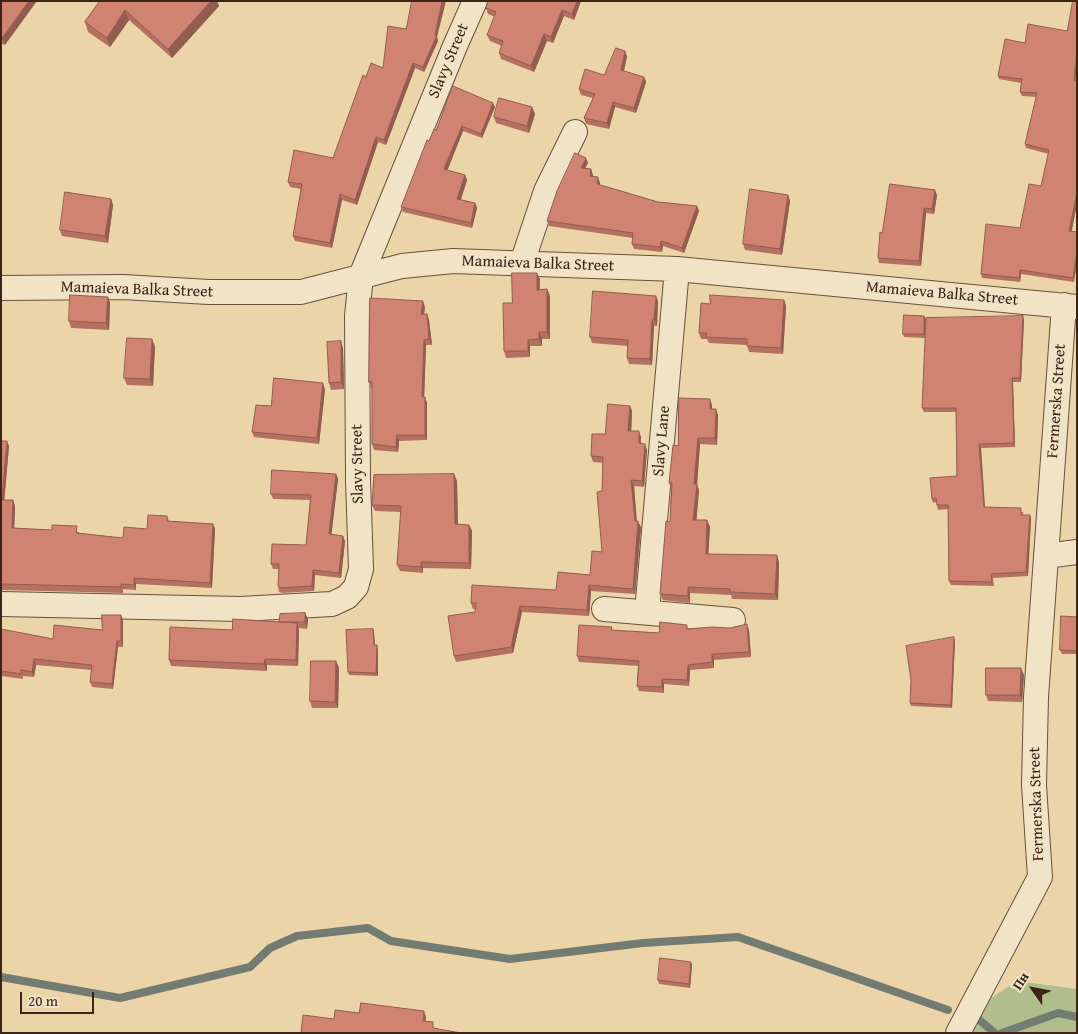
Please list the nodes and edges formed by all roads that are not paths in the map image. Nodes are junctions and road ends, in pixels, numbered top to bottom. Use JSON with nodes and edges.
{"nodes":[{"id":1,"x":475,"y":1,"type":"edge"},
{"id":2,"x":574,"y":132,"type":"dead end"},
{"id":3,"x":522,"y":263,"type":"junction"},
{"id":4,"x":678,"y":269,"type":"junction"},
{"id":5,"x":361,"y":276,"type":"junction"},
{"id":6,"x":1,"y":288,"type":"edge"},
{"id":7,"x":1070,"y":306,"type":"edge"},
{"id":8,"x":1077,"y":552,"type":"edge"},
{"id":9,"x":1046,"y":556,"type":"junction"},
{"id":10,"x":1,"y":604,"type":"edge"},
{"id":11,"x":604,"y":609,"type":"dead end"},
{"id":12,"x":647,"y":612,"type":"junction"},
{"id":13,"x":733,"y":620,"type":"dead end"},
{"id":14,"x":958,"y":1033,"type":"edge"}],
"edges":[{"from":1,"to":5,"type":"street","name":"Slavy Street"},
{"from":2,"to":3,"type":"street"},
{"from":3,"to":4,"type":"street","name":"Mamaieva Balka Street"},
{"from":3,"to":5,"type":"street","name":"Mamaieva Balka Street"},
{"from":4,"to":7,"type":"street","name":"Mamaieva Balka Street"},
{"from":4,"to":12,"type":"street","name":"Slavy Lane"},
{"from":5,"to":6,"type":"street","name":"Mamaieva Balka Street"},
{"from":5,"to":10,"type":"street","name":"Slavy Street"},
{"from":7,"to":9,"type":"street","name":"Fermerska Street"},
{"from":8,"to":9,"type":"street"},
{"from":9,"to":14,"type":"street","name":"Fermerska Street"},
{"from":11,"to":12,"type":"street"},
{"from":12,"to":13,"type":"street"}]}
